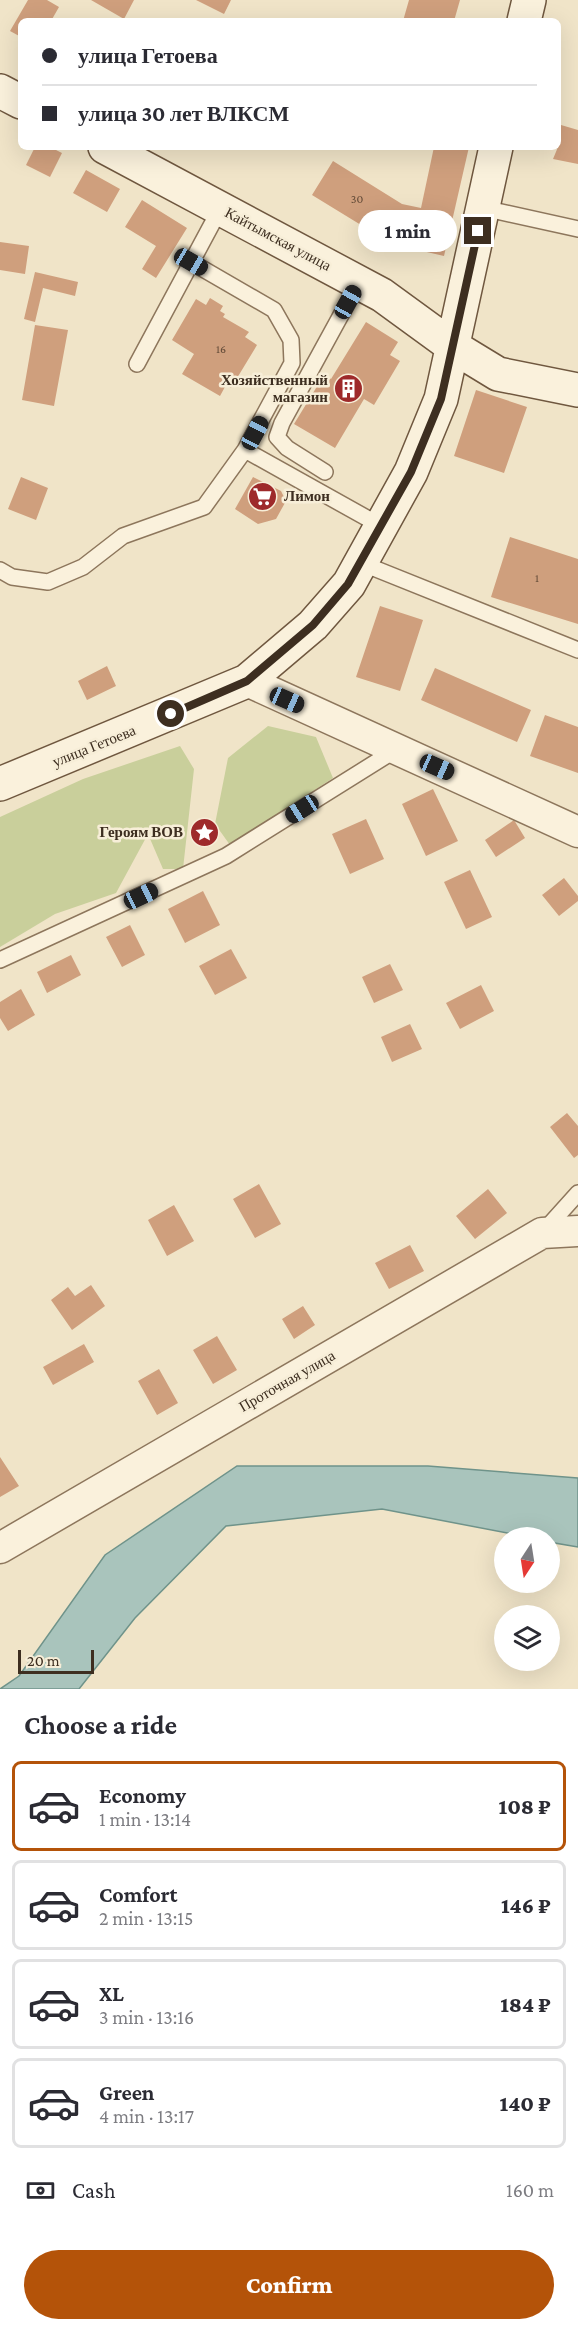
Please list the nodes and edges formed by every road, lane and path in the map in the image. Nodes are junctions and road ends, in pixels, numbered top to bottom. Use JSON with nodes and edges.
{"nodes":[{"id":1,"x":529,"y":0,"type":"edge"},
{"id":2,"x":526,"y":18,"type":"edge"},
{"id":3,"x":0,"y":91,"type":"edge"},
{"id":4,"x":18,"y":100,"type":"edge"},
{"id":5,"x":111,"y":150,"type":"edge"},
{"id":6,"x":495,"y":150,"type":"edge"},
{"id":7,"x":220,"y":208,"type":"junction"},
{"id":8,"x":483,"y":208,"type":"junction"},
{"id":9,"x":578,"y":230,"type":"edge"},
{"id":10,"x":191,"y":262,"type":"junction"},
{"id":11,"x":358,"y":282,"type":"junction"},
{"id":12,"x":452,"y":346,"type":"junction"},
{"id":13,"x":137,"y":364,"type":"dead end"},
{"id":14,"x":578,"y":390,"type":"edge"},
{"id":15,"x":245,"y":450,"type":"junction"},
{"id":16,"x":325,"y":472,"type":"dead end"},
{"id":17,"x":381,"y":526,"type":"junction"},
{"id":18,"x":361,"y":563,"type":"junction"},
{"id":19,"x":0,"y":570,"type":"edge"},
{"id":20,"x":578,"y":650,"type":"edge"},
{"id":21,"x":247,"y":681,"type":"junction"},
{"id":22,"x":397,"y":749,"type":"junction"},
{"id":23,"x":0,"y":784,"type":"edge"},
{"id":24,"x":578,"y":832,"type":"edge"},
{"id":25,"x":0,"y":960,"type":"edge"},
{"id":26,"x":578,"y":1193,"type":"edge"},
{"id":27,"x":578,"y":1231,"type":"edge"},
{"id":28,"x":542,"y":1233,"type":"junction"},
{"id":29,"x":0,"y":1548,"type":"edge"}],
"edges":[{"from":1,"to":2,"type":"street"},
{"from":3,"to":4,"type":"street"},
{"from":5,"to":7,"type":"street","name":"Кайтымская улица"},
{"from":6,"to":8,"type":"street","name":"улица Гетоева"},
{"from":7,"to":10,"type":"lane"},
{"from":7,"to":11,"type":"street","name":"Кайтымская улица"},
{"from":8,"to":9,"type":"lane"},
{"from":8,"to":12,"type":"street","name":"улица Гетоева"},
{"from":10,"to":13,"type":"lane"},
{"from":10,"to":15,"type":"lane"},
{"from":11,"to":12,"type":"street","name":"Кайтымская улица"},
{"from":11,"to":16,"type":"lane"},
{"from":12,"to":14,"type":"street","name":"Кайтымская улица"},
{"from":12,"to":17,"type":"street","name":"улица Гетоева"},
{"from":15,"to":17,"type":"lane"},
{"from":15,"to":19,"type":"lane"},
{"from":17,"to":18,"type":"street","name":"улица Гетоева"},
{"from":18,"to":20,"type":"lane"},
{"from":18,"to":21,"type":"street","name":"улица Гетоева"},
{"from":21,"to":22,"type":"street"},
{"from":21,"to":23,"type":"street","name":"улица Гетоева"},
{"from":22,"to":24,"type":"street"},
{"from":22,"to":25,"type":"lane"},
{"from":26,"to":28,"type":"lane"},
{"from":27,"to":28,"type":"street","name":"Проточная улица"},
{"from":28,"to":29,"type":"street","name":"Проточная улица"}]}
